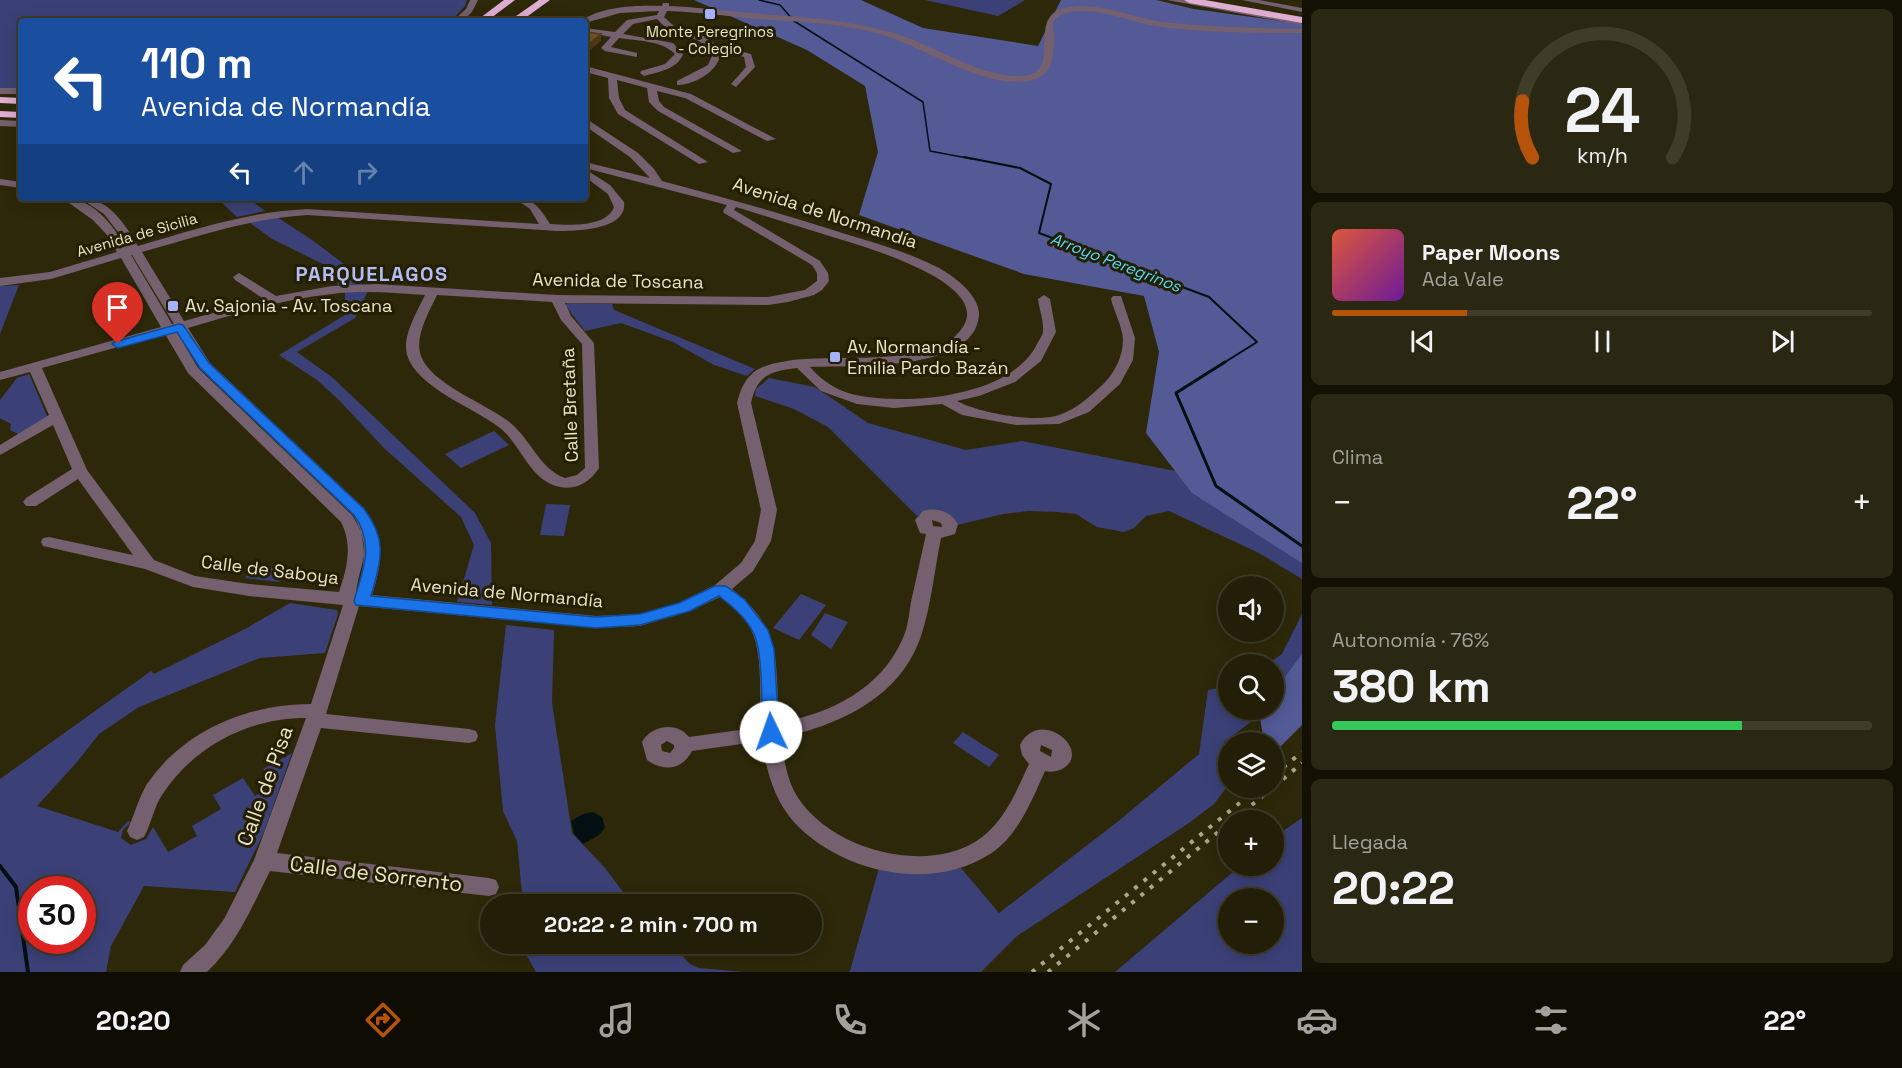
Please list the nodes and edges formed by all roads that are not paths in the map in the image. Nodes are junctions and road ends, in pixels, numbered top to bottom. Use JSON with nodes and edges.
{"nodes":[{"id":1,"x":474,"y":0,"type":"edge"},
{"id":2,"x":510,"y":0,"type":"edge"},
{"id":3,"x":531,"y":0,"type":"edge"},
{"id":4,"x":547,"y":0,"type":"edge"},
{"id":5,"x":1171,"y":0,"type":"edge"},
{"id":6,"x":1189,"y":0,"type":"edge"},
{"id":7,"x":1214,"y":0,"type":"edge"},
{"id":8,"x":1246,"y":0,"type":"edge"},
{"id":9,"x":666,"y":5,"type":"junction"},
{"id":10,"x":685,"y":5,"type":"edge"},
{"id":11,"x":1116,"y":5,"type":"dead end"},
{"id":12,"x":1302,"y":10,"type":"edge"},
{"id":13,"x":1110,"y":13,"type":"junction"},
{"id":14,"x":1302,"y":15,"type":"edge"},
{"id":15,"x":660,"y":17,"type":"junction"},
{"id":16,"x":460,"y":18,"type":"edge"},
{"id":17,"x":485,"y":18,"type":"edge"},
{"id":18,"x":505,"y":18,"type":"edge"},
{"id":19,"x":519,"y":18,"type":"edge"},
{"id":20,"x":524,"y":18,"type":"edge"},
{"id":21,"x":588,"y":19,"type":"edge"},
{"id":22,"x":1302,"y":22,"type":"edge"},
{"id":23,"x":588,"y":30,"type":"edge"},
{"id":24,"x":1302,"y":31,"type":"edge"},
{"id":25,"x":619,"y":35,"type":"junction"},
{"id":26,"x":715,"y":48,"type":"junction"},
{"id":27,"x":634,"y":55,"type":"dead end"},
{"id":28,"x":588,"y":70,"type":"edge"},
{"id":29,"x":644,"y":73,"type":"dead end"},
{"id":30,"x":612,"y":75,"type":"junction"},
{"id":31,"x":680,"y":83,"type":"dead end"},
{"id":32,"x":736,"y":84,"type":"dead end"},
{"id":33,"x":651,"y":85,"type":"junction"},
{"id":34,"x":0,"y":91,"type":"edge"},
{"id":35,"x":18,"y":92,"type":"edge"},
{"id":36,"x":0,"y":100,"type":"edge"},
{"id":37,"x":18,"y":101,"type":"edge"},
{"id":38,"x":0,"y":114,"type":"edge"},
{"id":39,"x":18,"y":115,"type":"edge"},
{"id":40,"x":0,"y":123,"type":"edge"},
{"id":41,"x":588,"y":123,"type":"edge"},
{"id":42,"x":18,"y":124,"type":"edge"},
{"id":43,"x":771,"y":139,"type":"dead end"},
{"id":44,"x":737,"y":150,"type":"dead end"},
{"id":45,"x":703,"y":162,"type":"dead end"},
{"id":46,"x":588,"y":166,"type":"edge"},
{"id":47,"x":588,"y":175,"type":"edge"},
{"id":48,"x":0,"y":180,"type":"edge"},
{"id":49,"x":18,"y":180,"type":"edge"},
{"id":50,"x":657,"y":182,"type":"junction"},
{"id":51,"x":18,"y":184,"type":"edge"},
{"id":52,"x":75,"y":201,"type":"edge"},
{"id":53,"x":90,"y":201,"type":"edge"},
{"id":54,"x":308,"y":201,"type":"edge"},
{"id":55,"x":524,"y":201,"type":"edge"},
{"id":56,"x":734,"y":203,"type":"junction"},
{"id":57,"x":307,"y":212,"type":"junction"},
{"id":58,"x":546,"y":227,"type":"junction"},
{"id":59,"x":129,"y":253,"type":"junction"},
{"id":60,"x":239,"y":277,"type":"dead end"},
{"id":61,"x":0,"y":282,"type":"edge"},
{"id":62,"x":432,"y":292,"type":"junction"},
{"id":63,"x":1044,"y":299,"type":"dead end"},
{"id":64,"x":1117,"y":299,"type":"dead end"},
{"id":65,"x":274,"y":300,"type":"junction"},
{"id":66,"x":557,"y":300,"type":"junction"},
{"id":67,"x":174,"y":329,"type":"junction"},
{"id":68,"x":800,"y":363,"type":"junction"},
{"id":69,"x":35,"y":368,"type":"junction"},
{"id":70,"x":6,"y":374,"type":"edge"},
{"id":71,"x":0,"y":389,"type":"edge"},
{"id":72,"x":947,"y":401,"type":"junction"},
{"id":73,"x":56,"y":417,"type":"junction"},
{"id":74,"x":0,"y":451,"type":"edge"},
{"id":75,"x":80,"y":471,"type":"junction"},
{"id":76,"x":31,"y":502,"type":"dead end"},
{"id":77,"x":934,"y":533,"type":"dead end"},
{"id":78,"x":49,"y":542,"type":"dead end"},
{"id":79,"x":148,"y":564,"type":"junction"},
{"id":80,"x":721,"y":589,"type":"junction"},
{"id":81,"x":353,"y":600,"type":"junction"},
{"id":82,"x":316,"y":716,"type":"junction"},
{"id":83,"x":771,"y":732,"type":"junction"},
{"id":84,"x":469,"y":736,"type":"dead end"},
{"id":85,"x":684,"y":745,"type":"dead end"},
{"id":86,"x":1040,"y":762,"type":"dead end"},
{"id":87,"x":137,"y":831,"type":"dead end"},
{"id":88,"x":264,"y":861,"type":"junction"},
{"id":89,"x":489,"y":887,"type":"dead end"},
{"id":90,"x":191,"y":972,"type":"edge"}],
"edges":[{"from":1,"to":16,"type":"street"},
{"from":2,"to":17,"type":"highway"},
{"from":3,"to":18,"type":"highway"},
{"from":4,"to":19,"type":"highway"},
{"from":4,"to":20,"type":"street"},
{"from":5,"to":22,"type":"street"},
{"from":6,"to":22,"type":"highway"},
{"from":7,"to":14,"type":"highway"},
{"from":8,"to":12,"type":"street"},
{"from":9,"to":10,"type":"street"},
{"from":9,"to":15,"type":"street"},
{"from":9,"to":21,"type":"street"},
{"from":10,"to":13,"type":"street"},
{"from":11,"to":13,"type":"street"},
{"from":13,"to":24,"type":"street"},
{"from":15,"to":25,"type":"street"},
{"from":15,"to":26,"type":"street"},
{"from":23,"to":25,"type":"street"},
{"from":25,"to":27,"type":"street"},
{"from":25,"to":29,"type":"street"},
{"from":26,"to":31,"type":"street"},
{"from":26,"to":32,"type":"street"},
{"from":28,"to":30,"type":"street"},
{"from":30,"to":33,"type":"street"},
{"from":30,"to":45,"type":"street"},
{"from":33,"to":43,"type":"street"},
{"from":33,"to":44,"type":"street"},
{"from":34,"to":35,"type":"street"},
{"from":36,"to":37,"type":"highway"},
{"from":38,"to":39,"type":"highway"},
{"from":40,"to":42,"type":"street"},
{"from":41,"to":50,"type":"street"},
{"from":46,"to":50,"type":"street","name":"Avenida de Normandía"},
{"from":47,"to":58,"type":"street","name":"Avenida de Sicilia"},
{"from":48,"to":49,"type":"street"},
{"from":48,"to":51,"type":"street"},
{"from":50,"to":56,"type":"street","name":"Avenida de Normandía"},
{"from":52,"to":59,"type":"street"},
{"from":53,"to":59,"type":"street"},
{"from":54,"to":57,"type":"street"},
{"from":55,"to":58,"type":"street"},
{"from":56,"to":66,"type":"street","name":"Avenida de Toscana"},
{"from":56,"to":68,"type":"street","name":"Avenida de Normandía"},
{"from":57,"to":58,"type":"street","name":"Avenida de Sicilia"},
{"from":57,"to":59,"type":"street","name":"Avenida de Sicilia"},
{"from":59,"to":61,"type":"street","name":"Avenida de Sicilia"},
{"from":59,"to":67,"type":"street","name":"Calle de Pisa"},
{"from":60,"to":65,"type":"street"},
{"from":62,"to":65,"type":"street","name":"Avenida de Toscana"},
{"from":62,"to":66,"type":"street","name":"Avenida de Toscana"},
{"from":62,"to":66,"type":"street","name":"Calle Bretaña"},
{"from":63,"to":72,"type":"street"},
{"from":64,"to":72,"type":"street"},
{"from":65,"to":67,"type":"street","name":"Avenida de Toscana"},
{"from":67,"to":69,"type":"street","name":"Avenida de Toscana"},
{"from":67,"to":81,"type":"street","name":"Calle de Pisa"},
{"from":68,"to":72,"type":"street"},
{"from":68,"to":80,"type":"street","name":"Avenida de Normandía"},
{"from":69,"to":70,"type":"street","name":"Avenida de Toscana"},
{"from":69,"to":73,"type":"street"},
{"from":70,"to":71,"type":"street"},
{"from":73,"to":74,"type":"street"},
{"from":73,"to":75,"type":"street"},
{"from":75,"to":76,"type":"street"},
{"from":75,"to":79,"type":"street"},
{"from":77,"to":83,"type":"street"},
{"from":78,"to":79,"type":"street","name":"Calle de Saboya"},
{"from":79,"to":81,"type":"street","name":"Calle de Saboya"},
{"from":80,"to":81,"type":"street","name":"Avenida de Normandía"},
{"from":80,"to":83,"type":"street"},
{"from":81,"to":82,"type":"street","name":"Calle de Pisa"},
{"from":82,"to":84,"type":"street"},
{"from":82,"to":87,"type":"street"},
{"from":82,"to":88,"type":"street","name":"Calle de Pisa"},
{"from":83,"to":85,"type":"street"},
{"from":83,"to":86,"type":"street"},
{"from":88,"to":89,"type":"street","name":"Calle de Sorrento"},
{"from":88,"to":90,"type":"street","name":"Calle de Pisa"}]}
